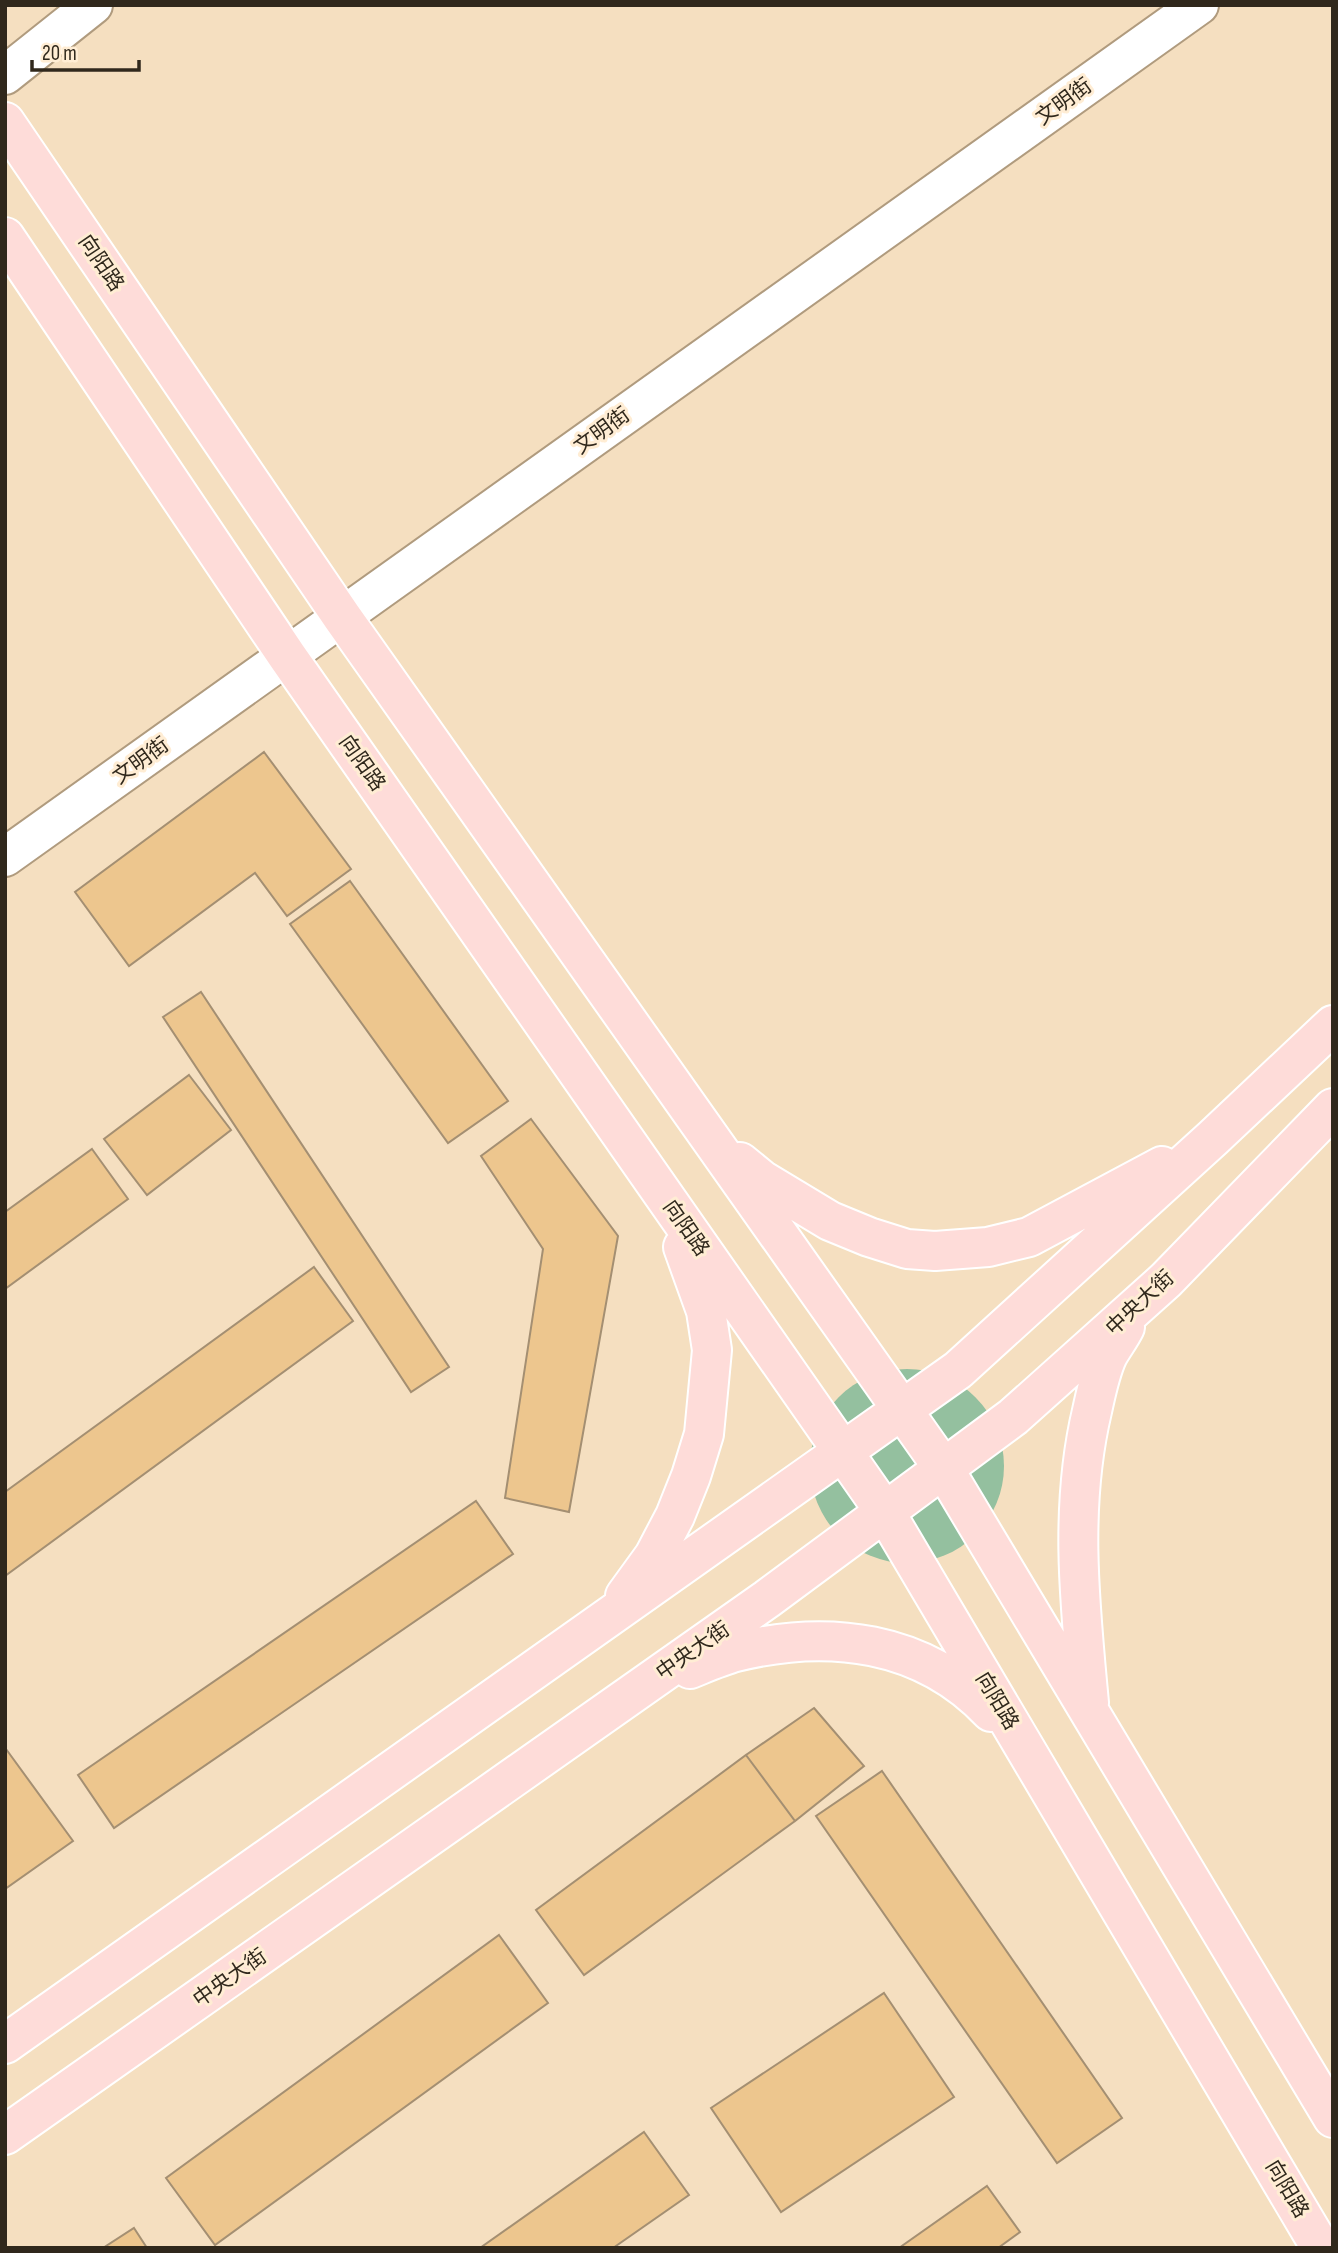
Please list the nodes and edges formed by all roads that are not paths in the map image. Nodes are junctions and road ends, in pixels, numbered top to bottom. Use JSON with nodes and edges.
{"nodes":[{"id":1,"x":93,"y":5,"type":"edge"},
{"id":2,"x":1199,"y":5,"type":"edge"},
{"id":3,"x":5,"y":75,"type":"edge"},
{"id":4,"x":5,"y":122,"type":"edge"},
{"id":5,"x":5,"y":237,"type":"edge"},
{"id":6,"x":342,"y":617,"type":"junction"},
{"id":7,"x":287,"y":656,"type":"junction"},
{"id":8,"x":5,"y":857,"type":"edge"},
{"id":9,"x":1333,"y":1025,"type":"edge"},
{"id":10,"x":1333,"y":1108,"type":"edge"},
{"id":11,"x":709,"y":1137,"type":"junction"},
{"id":12,"x":1213,"y":1138,"type":"junction"},
{"id":13,"x":648,"y":1172,"type":"junction"},
{"id":14,"x":1138,"y":1306,"type":"junction"},
{"id":15,"x":902,"y":1410,"type":"junction"},
{"id":16,"x":844,"y":1452,"type":"junction"},
{"id":17,"x":944,"y":1469,"type":"junction"},
{"id":18,"x":885,"y":1512,"type":"junction"},
{"id":19,"x":601,"y":1624,"type":"junction"},
{"id":20,"x":631,"y":1695,"type":"junction"},
{"id":21,"x":1090,"y":1712,"type":"junction"},
{"id":22,"x":1026,"y":1750,"type":"junction"},
{"id":23,"x":5,"y":2044,"type":"edge"},
{"id":24,"x":1333,"y":2118,"type":"edge"},
{"id":25,"x":5,"y":2136,"type":"edge"},
{"id":26,"x":1321,"y":2248,"type":"edge"}],
"edges":[{"from":1,"to":3,"type":"street"},
{"from":2,"to":6,"type":"street","name":"文明街"},
{"from":4,"to":6,"type":"main road","name":"向阳路"},
{"from":5,"to":7,"type":"main road","name":"向阳路"},
{"from":6,"to":7,"type":"street","name":"文明街"},
{"from":6,"to":11,"type":"main road","name":"向阳路"},
{"from":7,"to":8,"type":"street","name":"文明街"},
{"from":7,"to":13,"type":"main road","name":"向阳路"},
{"from":9,"to":12,"type":"main road"},
{"from":10,"to":14,"type":"main road","name":"中央大街"},
{"from":11,"to":12,"type":"main road"},
{"from":11,"to":15,"type":"main road","name":"向阳路"},
{"from":12,"to":15,"type":"main road"},
{"from":13,"to":16,"type":"main road","name":"向阳路"},
{"from":13,"to":19,"type":"main road"},
{"from":14,"to":17,"type":"main road","name":"中央大街"},
{"from":14,"to":21,"type":"main road"},
{"from":15,"to":16,"type":"main road"},
{"from":15,"to":17,"type":"main road","name":"向阳路"},
{"from":16,"to":18,"type":"main road","name":"向阳路"},
{"from":16,"to":19,"type":"main road"},
{"from":17,"to":18,"type":"main road","name":"中央大街"},
{"from":17,"to":21,"type":"main road","name":"向阳路"},
{"from":18,"to":20,"type":"main road","name":"中央大街"},
{"from":18,"to":22,"type":"main road","name":"向阳路"},
{"from":19,"to":23,"type":"main road"},
{"from":20,"to":22,"type":"main road"},
{"from":20,"to":25,"type":"main road","name":"中央大街"},
{"from":21,"to":24,"type":"main road","name":"向阳路"},
{"from":22,"to":26,"type":"main road","name":"向阳路"}]}
